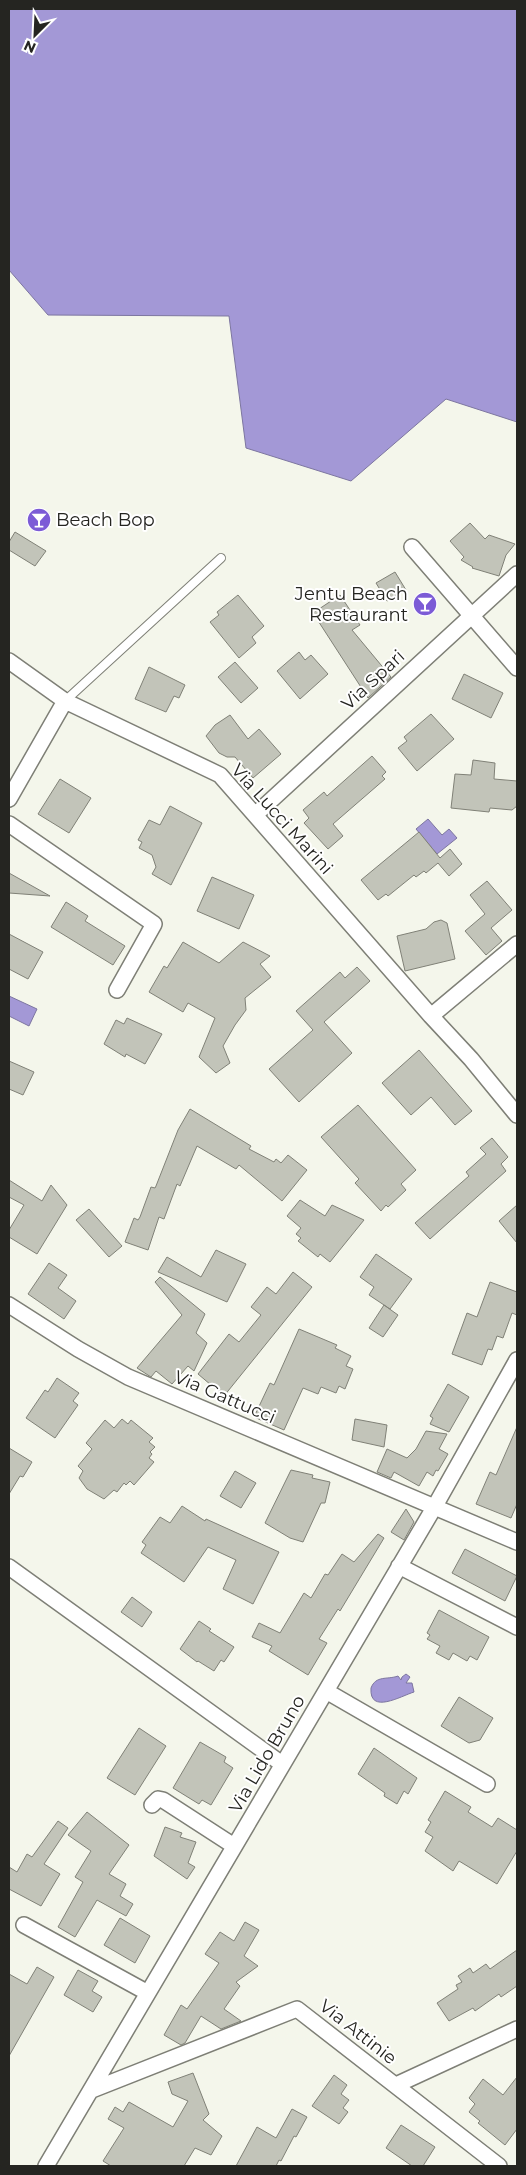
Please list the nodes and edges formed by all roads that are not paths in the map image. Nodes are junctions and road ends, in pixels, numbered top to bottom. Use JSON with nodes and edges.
{"nodes":[{"id":1,"x":412,"y":547,"type":"dead end"},
{"id":2,"x":221,"y":558,"type":"dead end"},
{"id":3,"x":517,"y":574,"type":"edge"},
{"id":4,"x":471,"y":616,"type":"junction"},
{"id":5,"x":9,"y":661,"type":"edge"},
{"id":6,"x":517,"y":668,"type":"edge"},
{"id":7,"x":65,"y":701,"type":"junction"},
{"id":8,"x":9,"y":799,"type":"edge"},
{"id":9,"x":255,"y":815,"type":"junction"},
{"id":10,"x":9,"y":824,"type":"edge"},
{"id":11,"x":517,"y":944,"type":"edge"},
{"id":12,"x":117,"y":990,"type":"dead end"},
{"id":13,"x":431,"y":1016,"type":"junction"},
{"id":14,"x":517,"y":1115,"type":"edge"},
{"id":15,"x":9,"y":1305,"type":"edge"},
{"id":16,"x":517,"y":1360,"type":"edge"},
{"id":17,"x":435,"y":1506,"type":"junction"},
{"id":18,"x":517,"y":1542,"type":"edge"},
{"id":19,"x":399,"y":1566,"type":"junction"},
{"id":20,"x":9,"y":1567,"type":"edge"},
{"id":21,"x":517,"y":1627,"type":"edge"},
{"id":22,"x":326,"y":1691,"type":"junction"},
{"id":23,"x":282,"y":1764,"type":"junction"},
{"id":24,"x":487,"y":1784,"type":"dead end"},
{"id":25,"x":152,"y":1805,"type":"dead end"},
{"id":26,"x":234,"y":1846,"type":"junction"},
{"id":27,"x":24,"y":1925,"type":"dead end"},
{"id":28,"x":148,"y":1993,"type":"junction"},
{"id":29,"x":517,"y":2029,"type":"edge"},
{"id":30,"x":396,"y":2085,"type":"junction"},
{"id":31,"x":92,"y":2090,"type":"junction"},
{"id":32,"x":46,"y":2166,"type":"edge"},
{"id":33,"x":499,"y":2166,"type":"edge"}],
"edges":[{"from":1,"to":4,"type":"street"},
{"from":2,"to":7,"type":"lane"},
{"from":3,"to":4,"type":"street","name":"Via Spari"},
{"from":4,"to":6,"type":"street"},
{"from":4,"to":9,"type":"street","name":"Via Spari"},
{"from":5,"to":7,"type":"street","name":"Via Lucci Marini"},
{"from":7,"to":8,"type":"street"},
{"from":7,"to":9,"type":"street","name":"Via Lucci Marini"},
{"from":9,"to":13,"type":"street","name":"Via Lucci Marini"},
{"from":10,"to":12,"type":"street"},
{"from":11,"to":13,"type":"street"},
{"from":13,"to":14,"type":"street","name":"Via Lucci Marini"},
{"from":15,"to":17,"type":"street","name":"Via Gattucci"},
{"from":16,"to":17,"type":"street","name":"Via Lido Bruno"},
{"from":17,"to":18,"type":"street","name":"Via Gattucci"},
{"from":17,"to":19,"type":"street","name":"Via Lido Bruno"},
{"from":19,"to":21,"type":"street"},
{"from":19,"to":22,"type":"street","name":"Via Lido Bruno"},
{"from":20,"to":23,"type":"street"},
{"from":22,"to":23,"type":"street","name":"Via Lido Bruno"},
{"from":22,"to":24,"type":"street"},
{"from":23,"to":26,"type":"street","name":"Via Lido Bruno"},
{"from":25,"to":26,"type":"street"},
{"from":26,"to":28,"type":"street","name":"Via Lido Bruno"},
{"from":27,"to":28,"type":"street"},
{"from":28,"to":31,"type":"street","name":"Via Lido Bruno"},
{"from":29,"to":30,"type":"street"},
{"from":30,"to":31,"type":"street","name":"Via Attinie"},
{"from":30,"to":33,"type":"street","name":"Via Attinie"},
{"from":31,"to":32,"type":"street","name":"Via Lido Bruno"}]}
